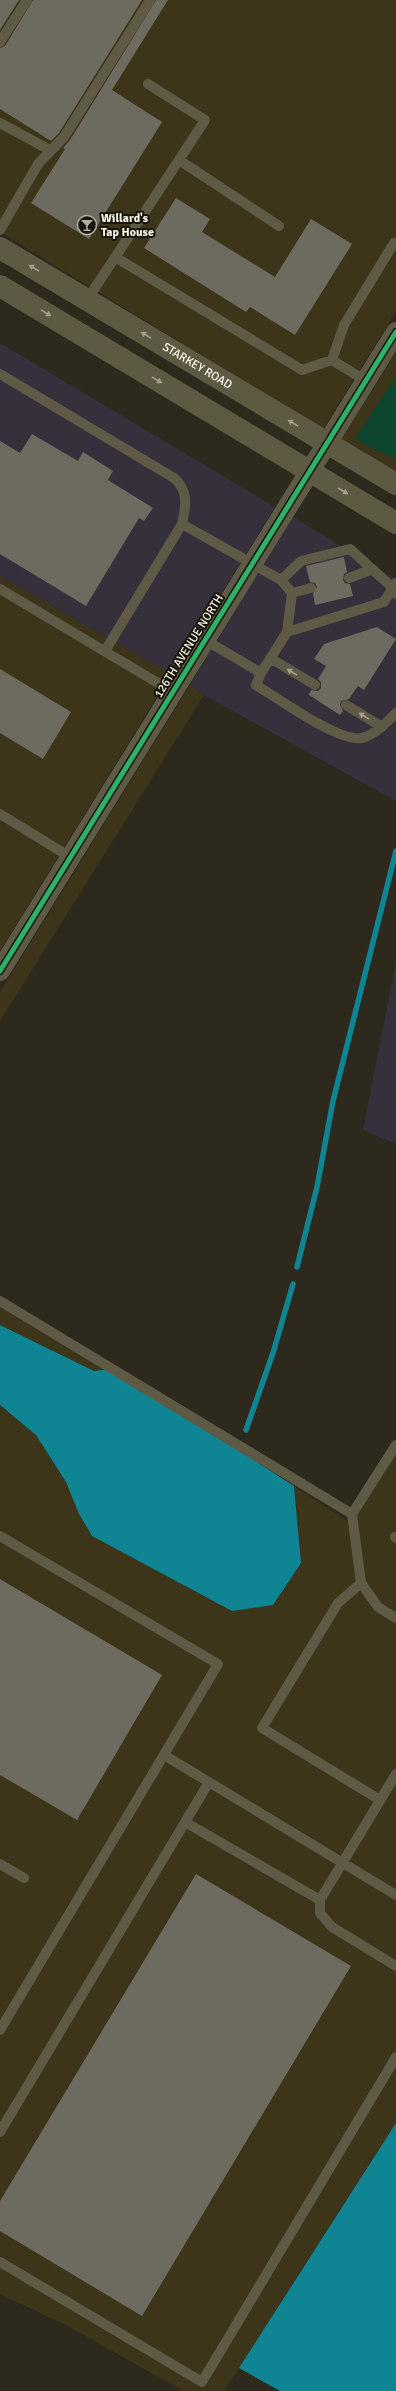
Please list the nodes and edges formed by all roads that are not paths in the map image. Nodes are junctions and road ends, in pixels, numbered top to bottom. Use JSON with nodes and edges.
{"nodes":[{"id":1,"x":27,"y":0,"type":"edge"},
{"id":2,"x":150,"y":0,"type":"edge"},
{"id":3,"x":0,"y":42,"type":"edge"},
{"id":4,"x":148,"y":84,"type":"dead end"},
{"id":5,"x":0,"y":123,"type":"edge"},
{"id":6,"x":50,"y":150,"type":"junction"},
{"id":7,"x":179,"y":160,"type":"junction"},
{"id":8,"x":279,"y":226,"type":"dead end"},
{"id":9,"x":0,"y":230,"type":"edge"},
{"id":10,"x":396,"y":244,"type":"edge"},
{"id":11,"x":0,"y":248,"type":"edge"},
{"id":12,"x":115,"y":257,"type":"junction"},
{"id":13,"x":0,"y":286,"type":"edge"},
{"id":14,"x":87,"y":300,"type":"junction"},
{"id":15,"x":396,"y":332,"type":"edge"},
{"id":16,"x":332,"y":360,"type":"junction"},
{"id":17,"x":0,"y":374,"type":"edge"},
{"id":18,"x":366,"y":381,"type":"junction"},
{"id":19,"x":327,"y":443,"type":"junction"},
{"id":20,"x":309,"y":471,"type":"junction"},
{"id":21,"x":396,"y":484,"type":"edge"},
{"id":22,"x":396,"y":523,"type":"edge"},
{"id":23,"x":182,"y":524,"type":"junction"},
{"id":24,"x":251,"y":564,"type":"junction"},
{"id":25,"x":373,"y":569,"type":"junction"},
{"id":26,"x":349,"y":578,"type":"dead end"},
{"id":27,"x":281,"y":580,"type":"junction"},
{"id":28,"x":311,"y":588,"type":"dead end"},
{"id":29,"x":395,"y":588,"type":"edge"},
{"id":30,"x":0,"y":589,"type":"edge"},
{"id":31,"x":292,"y":593,"type":"junction"},
{"id":32,"x":287,"y":632,"type":"junction"},
{"id":33,"x":205,"y":640,"type":"junction"},
{"id":34,"x":105,"y":651,"type":"junction"},
{"id":35,"x":270,"y":658,"type":"junction"},
{"id":36,"x":261,"y":673,"type":"junction"},
{"id":37,"x":315,"y":685,"type":"dead end"},
{"id":38,"x":173,"y":692,"type":"junction"},
{"id":39,"x":346,"y":705,"type":"dead end"},
{"id":40,"x":396,"y":713,"type":"edge"},
{"id":41,"x":382,"y":727,"type":"junction"},
{"id":42,"x":0,"y":814,"type":"edge"},
{"id":43,"x":70,"y":857,"type":"junction"},
{"id":44,"x":2,"y":965,"type":"edge"},
{"id":45,"x":0,"y":1301,"type":"edge"},
{"id":46,"x":396,"y":1445,"type":"edge"},
{"id":47,"x":352,"y":1514,"type":"junction"},
{"id":48,"x":0,"y":1536,"type":"edge"},
{"id":49,"x":361,"y":1583,"type":"junction"},
{"id":50,"x":396,"y":1618,"type":"edge"},
{"id":51,"x":164,"y":1755,"type":"junction"},
{"id":52,"x":396,"y":1774,"type":"edge"},
{"id":53,"x":209,"y":1782,"type":"junction"},
{"id":54,"x":380,"y":1800,"type":"junction"},
{"id":55,"x":185,"y":1822,"type":"junction"},
{"id":56,"x":342,"y":1862,"type":"junction"},
{"id":57,"x":0,"y":1864,"type":"edge"},
{"id":58,"x":24,"y":1878,"type":"dead end"},
{"id":59,"x":396,"y":1895,"type":"edge"},
{"id":60,"x":320,"y":1900,"type":"junction"},
{"id":61,"x":396,"y":1966,"type":"edge"},
{"id":62,"x":0,"y":2030,"type":"edge"},
{"id":63,"x":396,"y":2057,"type":"edge"},
{"id":64,"x":0,"y":2132,"type":"edge"},
{"id":65,"x":0,"y":2262,"type":"edge"}],
"edges":[{"from":1,"to":3,"type":"lane"},
{"from":2,"to":6,"type":"lane"},
{"from":4,"to":7,"type":"lane"},
{"from":5,"to":6,"type":"lane"},
{"from":6,"to":9,"type":"lane"},
{"from":7,"to":8,"type":"lane"},
{"from":7,"to":12,"type":"lane"},
{"from":10,"to":16,"type":"lane"},
{"from":14,"to":11,"type":"main road","name":"STARKEY ROAD","one_way":true},
{"from":12,"to":14,"type":"lane"},
{"from":12,"to":16,"type":"lane"},
{"from":13,"to":20,"type":"main road","one_way":true},
{"from":19,"to":14,"type":"main road","name":"STARKEY ROAD","one_way":true},
{"from":15,"to":18,"type":"street","name":"126TH AVENUE NORTH"},
{"from":16,"to":18,"type":"lane"},
{"from":17,"to":23,"type":"lane"},
{"from":18,"to":19,"type":"street","name":"126TH AVENUE NORTH"},
{"from":19,"to":20,"type":"street","name":"126TH AVENUE NORTH"},
{"from":19,"to":21,"type":"main road","name":"STARKEY ROAD"},
{"from":20,"to":22,"type":"main road","one_way":true},
{"from":20,"to":24,"type":"street","name":"126TH AVENUE NORTH"},
{"from":23,"to":24,"type":"lane"},
{"from":23,"to":34,"type":"lane"},
{"from":24,"to":27,"type":"lane"},
{"from":24,"to":33,"type":"street","name":"126TH AVENUE NORTH"},
{"from":25,"to":26,"type":"lane"},
{"from":25,"to":27,"type":"lane"},
{"from":25,"to":29,"type":"lane"},
{"from":27,"to":31,"type":"lane"},
{"from":28,"to":31,"type":"lane"},
{"from":29,"to":32,"type":"lane"},
{"from":30,"to":34,"type":"lane"},
{"from":31,"to":32,"type":"lane"},
{"from":32,"to":35,"type":"lane"},
{"from":33,"to":36,"type":"lane"},
{"from":33,"to":38,"type":"street","name":"126TH AVENUE NORTH"},
{"from":34,"to":38,"type":"lane"},
{"from":35,"to":36,"type":"lane"},
{"from":37,"to":35,"type":"lane","one_way":true},
{"from":36,"to":41,"type":"lane"},
{"from":38,"to":43,"type":"street","name":"126TH AVENUE NORTH"},
{"from":41,"to":39,"type":"lane","one_way":true},
{"from":40,"to":41,"type":"lane"},
{"from":42,"to":43,"type":"lane"},
{"from":43,"to":44,"type":"street","name":"126TH AVENUE NORTH"},
{"from":45,"to":47,"type":"lane"},
{"from":46,"to":47,"type":"lane"},
{"from":47,"to":49,"type":"lane"},
{"from":48,"to":51,"type":"lane"},
{"from":49,"to":50,"type":"lane"},
{"from":49,"to":54,"type":"lane"},
{"from":51,"to":53,"type":"lane"},
{"from":51,"to":62,"type":"lane"},
{"from":52,"to":54,"type":"lane"},
{"from":53,"to":55,"type":"lane"},
{"from":53,"to":56,"type":"lane"},
{"from":54,"to":56,"type":"lane"},
{"from":55,"to":60,"type":"lane"},
{"from":55,"to":64,"type":"lane"},
{"from":56,"to":59,"type":"lane"},
{"from":56,"to":60,"type":"lane"},
{"from":57,"to":58,"type":"lane"},
{"from":60,"to":61,"type":"lane"},
{"from":63,"to":65,"type":"lane"}]}
